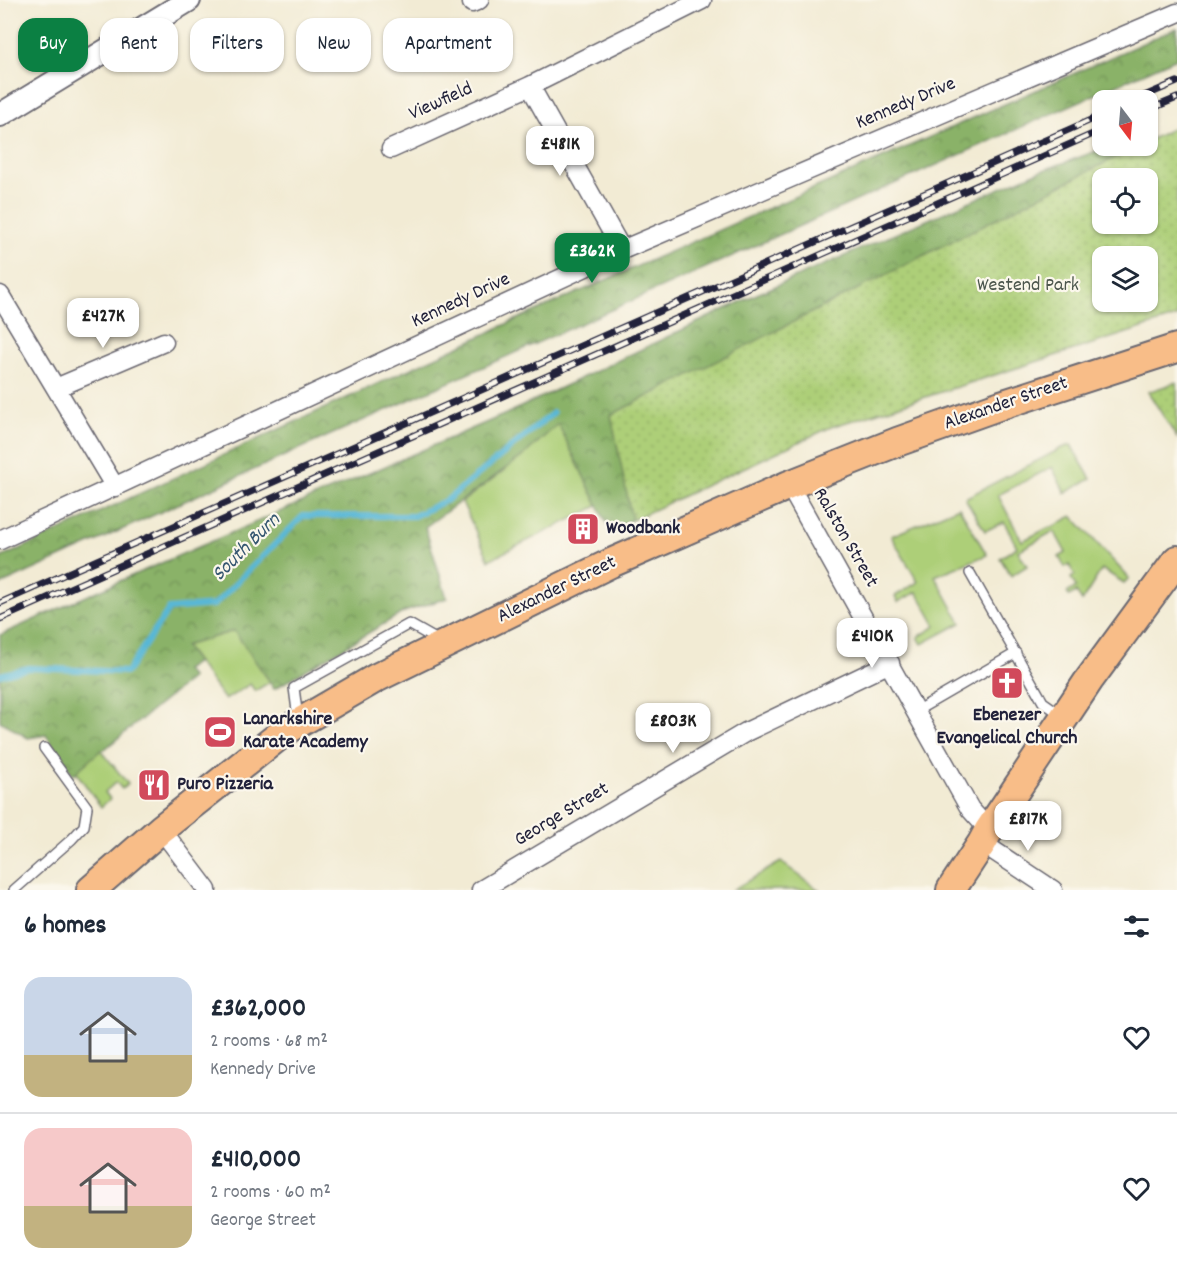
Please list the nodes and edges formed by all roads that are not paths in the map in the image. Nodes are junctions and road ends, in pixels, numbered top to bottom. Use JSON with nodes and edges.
{"nodes":[{"id":1,"x":189,"y":0,"type":"edge"},
{"id":2,"x":702,"y":0,"type":"edge"},
{"id":3,"x":1177,"y":13,"type":"edge"},
{"id":4,"x":530,"y":86,"type":"junction"},
{"id":5,"x":0,"y":115,"type":"edge"},
{"id":6,"x":391,"y":149,"type":"dead end"},
{"id":7,"x":622,"y":250,"type":"junction"},
{"id":8,"x":0,"y":295,"type":"edge"},
{"id":9,"x":164,"y":342,"type":"dead end"},
{"id":10,"x":1177,"y":348,"type":"edge"},
{"id":11,"x":56,"y":388,"type":"junction"},
{"id":12,"x":789,"y":485,"type":"junction"},
{"id":13,"x":115,"y":487,"type":"junction"},
{"id":14,"x":0,"y":540,"type":"edge"},
{"id":15,"x":1177,"y":560,"type":"edge"},
{"id":16,"x":970,"y":573,"type":"dead end"},
{"id":17,"x":1016,"y":653,"type":"junction"},
{"id":18,"x":890,"y":663,"type":"junction"},
{"id":19,"x":916,"y":711,"type":"junction"},
{"id":20,"x":1065,"y":717,"type":"junction"},
{"id":21,"x":44,"y":748,"type":"dead end"},
{"id":22,"x":161,"y":830,"type":"junction"},
{"id":23,"x":985,"y":836,"type":"junction"},
{"id":24,"x":14,"y":890,"type":"edge"},
{"id":25,"x":91,"y":890,"type":"edge"},
{"id":26,"x":207,"y":890,"type":"edge"},
{"id":27,"x":481,"y":890,"type":"edge"},
{"id":28,"x":951,"y":890,"type":"edge"},
{"id":29,"x":1053,"y":890,"type":"edge"}],
"edges":[{"from":1,"to":5,"type":"street"},
{"from":2,"to":4,"type":"street","name":"Viewfield"},
{"from":3,"to":7,"type":"street","name":"Kennedy Drive"},
{"from":4,"to":6,"type":"street","name":"Viewfield"},
{"from":4,"to":7,"type":"street"},
{"from":7,"to":13,"type":"street","name":"Kennedy Drive"},
{"from":8,"to":11,"type":"street"},
{"from":9,"to":11,"type":"street"},
{"from":10,"to":12,"type":"main road","name":"Alexander Street"},
{"from":11,"to":13,"type":"street"},
{"from":12,"to":18,"type":"street","name":"Ralston Street"},
{"from":12,"to":22,"type":"main road","name":"Alexander Street"},
{"from":13,"to":14,"type":"street","name":"Kennedy Drive"},
{"from":15,"to":20,"type":"main road"},
{"from":16,"to":17,"type":"lane"},
{"from":17,"to":19,"type":"lane"},
{"from":17,"to":20,"type":"lane"},
{"from":18,"to":19,"type":"street","name":"Ralston Street"},
{"from":18,"to":27,"type":"street","name":"George Street"},
{"from":19,"to":23,"type":"street","name":"Ralston Street"},
{"from":20,"to":23,"type":"main road"},
{"from":21,"to":24,"type":"lane"},
{"from":22,"to":25,"type":"main road","name":"Alexander Street"},
{"from":22,"to":26,"type":"street"},
{"from":23,"to":28,"type":"main road"},
{"from":23,"to":29,"type":"street","name":"Ralston Street"}]}
